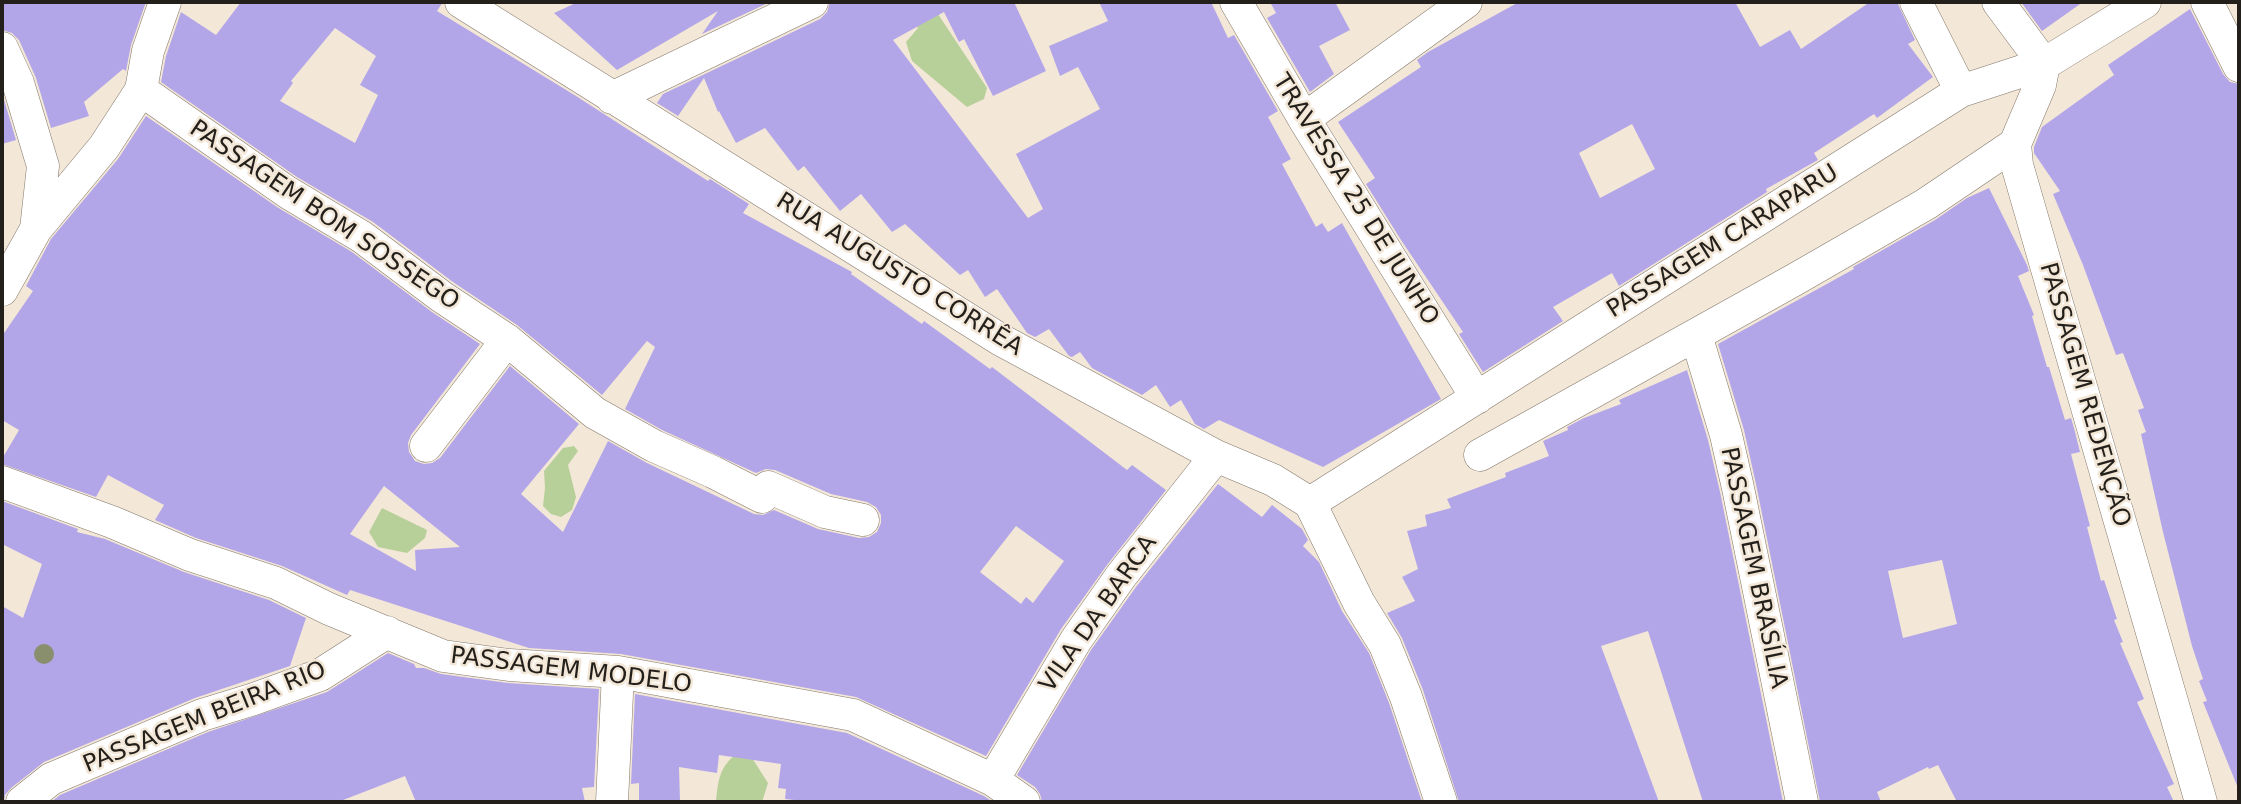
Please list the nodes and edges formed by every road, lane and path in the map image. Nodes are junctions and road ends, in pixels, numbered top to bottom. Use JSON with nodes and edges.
{"nodes":[{"id":1,"x":165,"y":2,"type":"edge"},
{"id":2,"x":461,"y":2,"type":"edge"},
{"id":3,"x":811,"y":2,"type":"edge"},
{"id":4,"x":1236,"y":2,"type":"edge"},
{"id":5,"x":1466,"y":2,"type":"edge"},
{"id":6,"x":1916,"y":2,"type":"edge"},
{"id":7,"x":1998,"y":2,"type":"edge"},
{"id":8,"x":2145,"y":2,"type":"edge"},
{"id":9,"x":2207,"y":2,"type":"edge"},
{"id":10,"x":2,"y":48,"type":"edge"},
{"id":11,"x":2044,"y":64,"type":"junction"},
{"id":12,"x":2239,"y":66,"type":"edge"},
{"id":13,"x":141,"y":90,"type":"junction"},
{"id":14,"x":1961,"y":91,"type":"junction"},
{"id":15,"x":612,"y":98,"type":"junction"},
{"id":16,"x":1304,"y":119,"type":"junction"},
{"id":17,"x":2015,"y":144,"type":"junction"},
{"id":18,"x":36,"y":229,"type":"junction"},
{"id":19,"x":2,"y":290,"type":"edge"},
{"id":20,"x":1696,"y":335,"type":"junction"},
{"id":21,"x":507,"y":340,"type":"junction"},
{"id":22,"x":1477,"y":398,"type":"junction"},
{"id":23,"x":426,"y":446,"type":"dead end"},
{"id":24,"x":1480,"y":455,"type":"dead end"},
{"id":25,"x":1216,"y":456,"type":"junction"},
{"id":26,"x":2,"y":482,"type":"edge"},
{"id":27,"x":1310,"y":503,"type":"junction"},
{"id":28,"x":863,"y":520,"type":"dead end"},
{"id":29,"x":387,"y":632,"type":"junction"},
{"id":30,"x":618,"y":672,"type":"junction"},
{"id":31,"x":993,"y":780,"type":"junction"},
{"id":32,"x":22,"y":802,"type":"edge"},
{"id":33,"x":612,"y":802,"type":"edge"},
{"id":34,"x":1024,"y":802,"type":"edge"},
{"id":35,"x":1441,"y":802,"type":"edge"},
{"id":36,"x":1802,"y":802,"type":"edge"},
{"id":37,"x":2201,"y":802,"type":"edge"}],
"edges":[{"from":1,"to":13,"type":"street"},
{"from":2,"to":15,"type":"street","name":"RUA AUGUSTO CORRÊA"},
{"from":3,"to":15,"type":"street"},
{"from":4,"to":16,"type":"street","name":"TRAVESSA 25 DE JUNHO"},
{"from":5,"to":16,"type":"street"},
{"from":6,"to":14,"type":"street"},
{"from":7,"to":11,"type":"street"},
{"from":8,"to":11,"type":"street","name":"PASSAGEM CARAPARU"},
{"from":9,"to":12,"type":"street"},
{"from":10,"to":18,"type":"street"},
{"from":11,"to":14,"type":"street","name":"PASSAGEM CARAPARU"},
{"from":11,"to":17,"type":"street"},
{"from":13,"to":18,"type":"street"},
{"from":13,"to":21,"type":"street","name":"PASSAGEM BOM SOSSEGO"},
{"from":14,"to":22,"type":"street","name":"PASSAGEM CARAPARU"},
{"from":15,"to":25,"type":"street","name":"RUA AUGUSTO CORRÊA"},
{"from":16,"to":22,"type":"street","name":"TRAVESSA 25 DE JUNHO"},
{"from":17,"to":20,"type":"street"},
{"from":17,"to":37,"type":"street","name":"PASSAGEM REDENÇÃO"},
{"from":18,"to":19,"type":"street"},
{"from":20,"to":24,"type":"street"},
{"from":20,"to":36,"type":"street","name":"PASSAGEM BRASÍLIA"},
{"from":21,"to":23,"type":"street"},
{"from":21,"to":28,"type":"street","name":"PASSAGEM BOM SOSSEGO"},
{"from":22,"to":27,"type":"street","name":"PASSAGEM CARAPARU"},
{"from":25,"to":27,"type":"street","name":"RUA AUGUSTO CORRÊA"},
{"from":25,"to":31,"type":"street","name":"VILA DA BARCA"},
{"from":26,"to":29,"type":"street","name":"PASSAGEM MODELO"},
{"from":27,"to":35,"type":"street"},
{"from":29,"to":30,"type":"street","name":"PASSAGEM MODELO"},
{"from":29,"to":32,"type":"street","name":"PASSAGEM BEIRA RIO"},
{"from":30,"to":31,"type":"street","name":"PASSAGEM MODELO"},
{"from":30,"to":33,"type":"street"},
{"from":31,"to":34,"type":"street","name":"PASSAGEM MODELO"}]}
